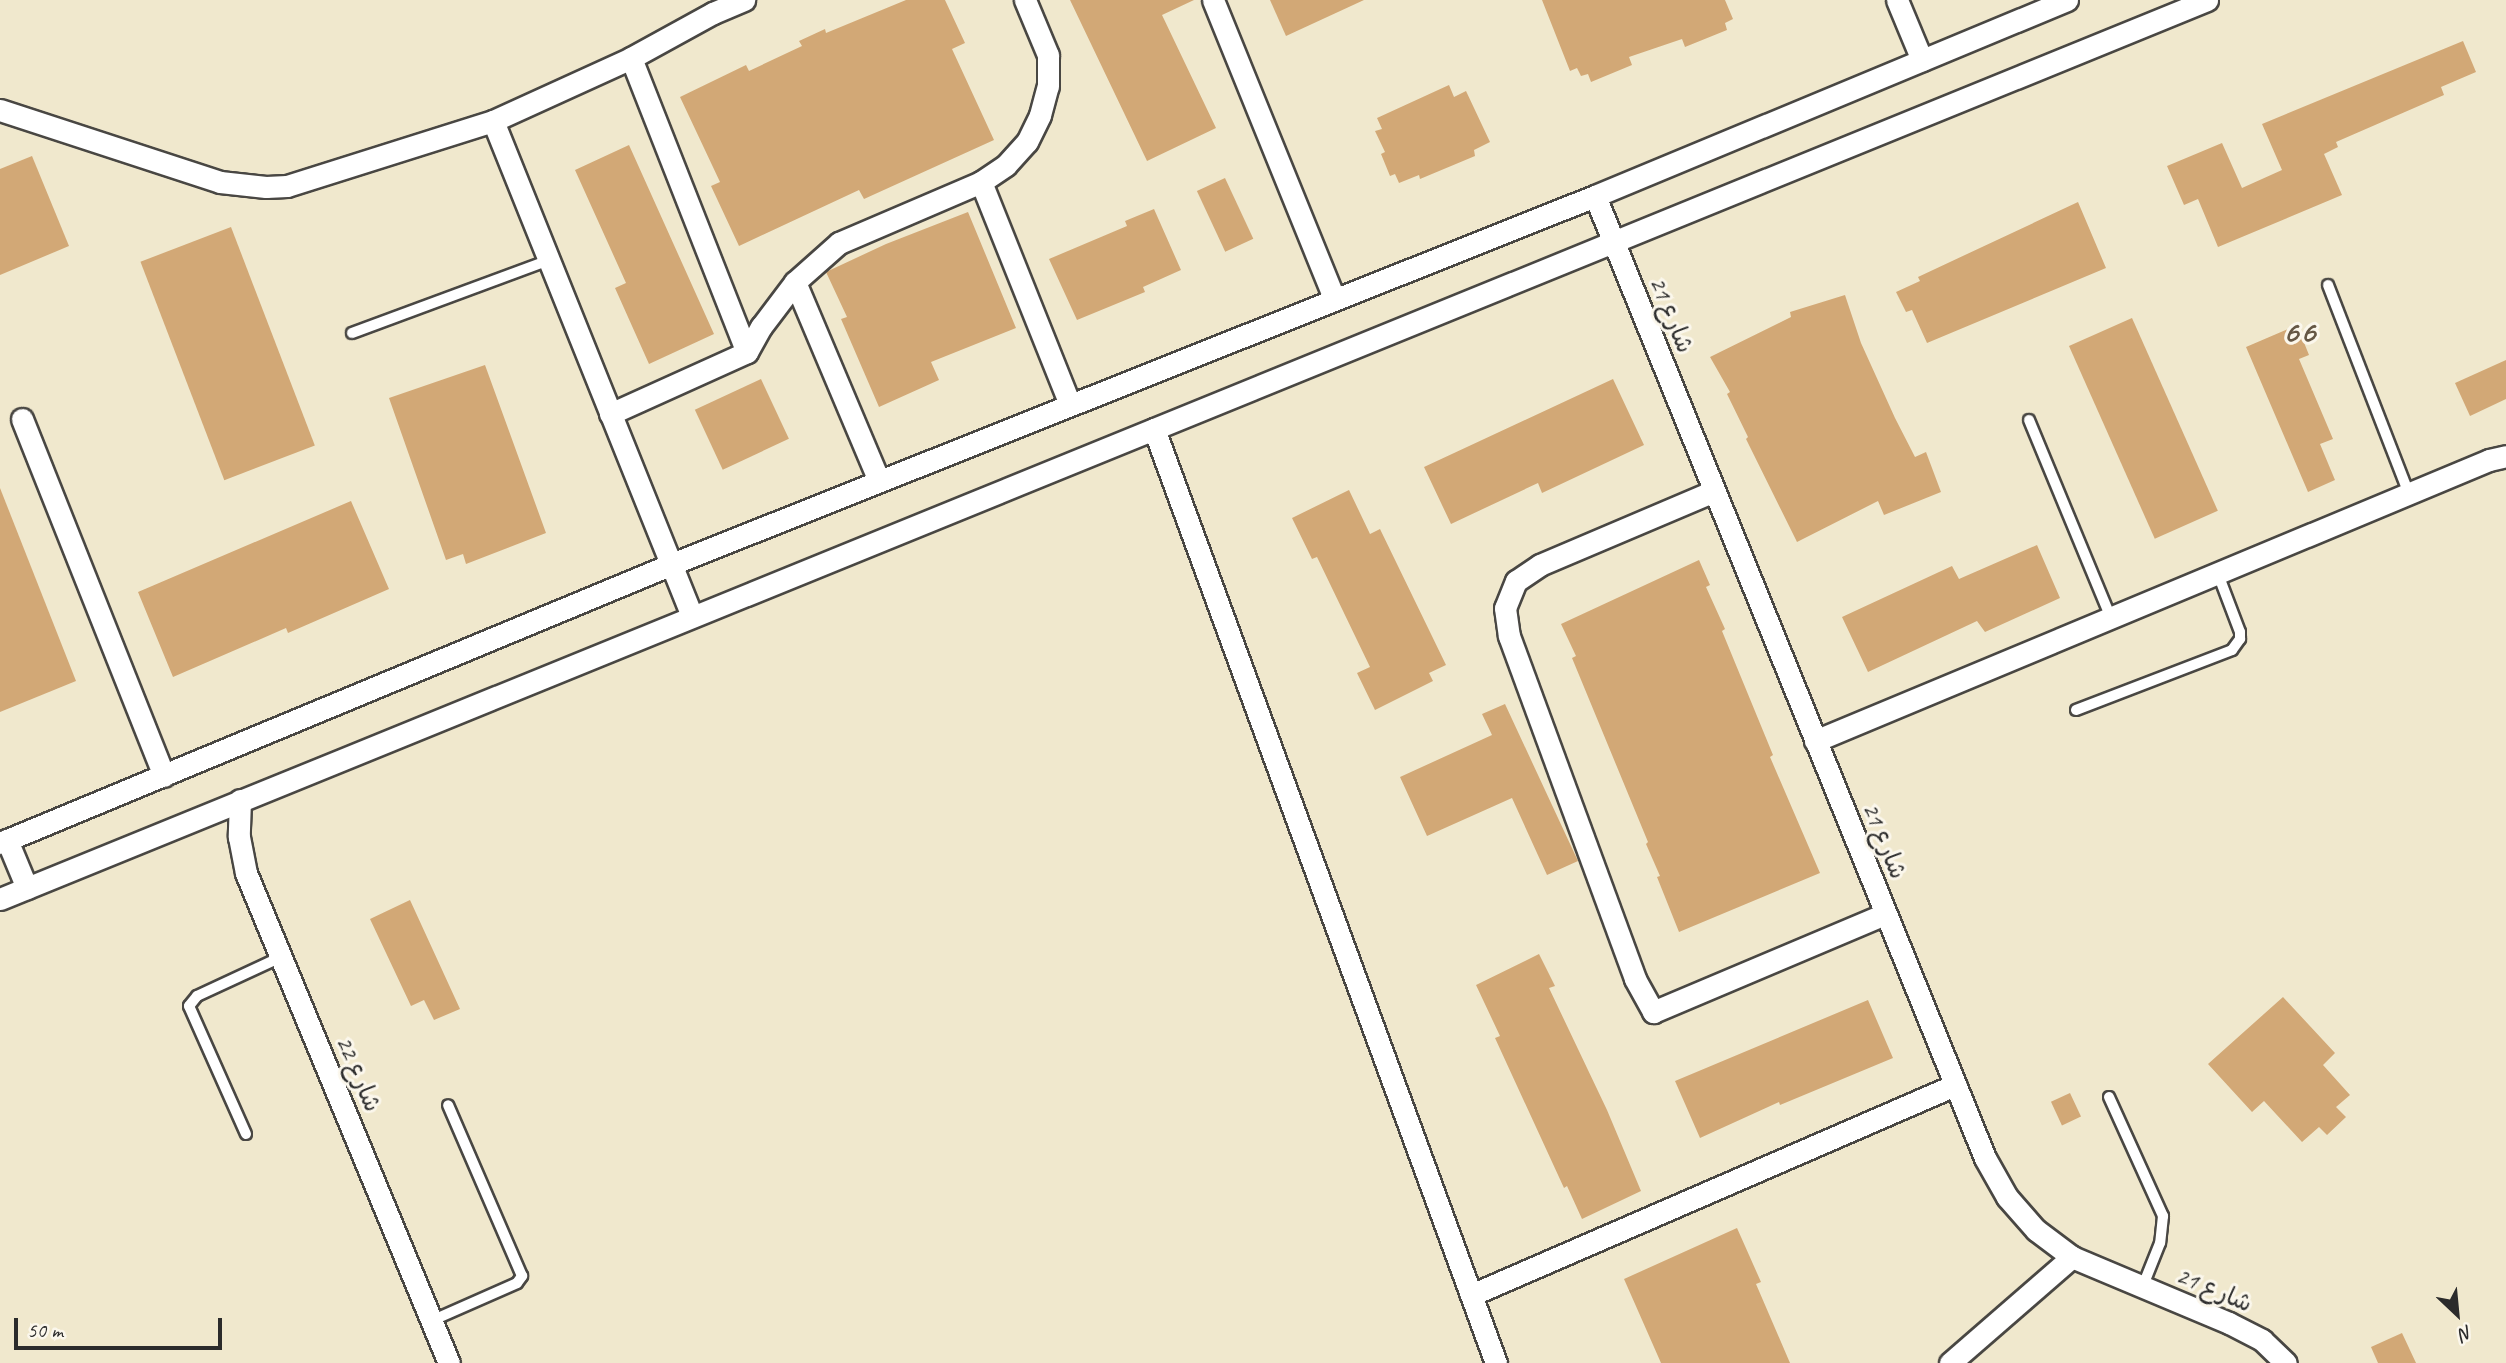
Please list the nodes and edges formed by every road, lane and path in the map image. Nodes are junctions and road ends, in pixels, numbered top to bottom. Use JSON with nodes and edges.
{"nodes":[{"id":1,"x":744,"y":0,"type":"edge"},
{"id":2,"x":1026,"y":0,"type":"edge"},
{"id":3,"x":1213,"y":0,"type":"edge"},
{"id":4,"x":1897,"y":0,"type":"edge"},
{"id":5,"x":2067,"y":0,"type":"edge"},
{"id":6,"x":2207,"y":0,"type":"edge"},
{"id":7,"x":710,"y":6,"type":"edge"},
{"id":8,"x":632,"y":58,"type":"junction"},
{"id":9,"x":1922,"y":60,"type":"junction"},
{"id":10,"x":0,"y":110,"type":"edge"},
{"id":11,"x":493,"y":121,"type":"junction"},
{"id":12,"x":981,"y":183,"type":"junction"},
{"id":13,"x":1595,"y":196,"type":"junction"},
{"id":14,"x":1613,"y":241,"type":"junction"},
{"id":15,"x":549,"y":260,"type":"junction"},
{"id":16,"x":795,"y":282,"type":"junction"},
{"id":17,"x":2328,"y":285,"type":"dead end"},
{"id":18,"x":1334,"y":298,"type":"junction"},
{"id":19,"x":352,"y":333,"type":"dead end"},
{"id":20,"x":747,"y":352,"type":"junction"},
{"id":21,"x":1070,"y":404,"type":"junction"},
{"id":22,"x":610,"y":414,"type":"junction"},
{"id":23,"x":22,"y":419,"type":"dead end"},
{"id":24,"x":2029,"y":420,"type":"dead end"},
{"id":25,"x":1154,"y":429,"type":"junction"},
{"id":26,"x":2506,"y":456,"type":"edge"},
{"id":27,"x":879,"y":481,"type":"junction"},
{"id":28,"x":1714,"y":491,"type":"junction"},
{"id":29,"x":2409,"y":494,"type":"junction"},
{"id":30,"x":672,"y":565,"type":"junction"},
{"id":31,"x":2218,"y":574,"type":"junction"},
{"id":32,"x":692,"y":616,"type":"junction"},
{"id":33,"x":2111,"y":618,"type":"junction"},
{"id":34,"x":2076,"y":710,"type":"dead end"},
{"id":35,"x":1815,"y":741,"type":"junction"},
{"id":36,"x":164,"y":776,"type":"junction"},
{"id":37,"x":240,"y":800,"type":"junction"},
{"id":38,"x":4,"y":842,"type":"edge"},
{"id":39,"x":27,"y":888,"type":"junction"},
{"id":40,"x":0,"y":899,"type":"edge"},
{"id":41,"x":1885,"y":914,"type":"junction"},
{"id":42,"x":281,"y":957,"type":"junction"},
{"id":43,"x":1955,"y":1085,"type":"junction"},
{"id":44,"x":2109,"y":1097,"type":"dead end"},
{"id":45,"x":448,"y":1105,"type":"dead end"},
{"id":46,"x":246,"y":1134,"type":"dead end"},
{"id":47,"x":2072,"y":1257,"type":"junction"},
{"id":48,"x":2142,"y":1288,"type":"junction"},
{"id":49,"x":1471,"y":1295,"type":"junction"},
{"id":50,"x":431,"y":1321,"type":"junction"},
{"id":51,"x":449,"y":1363,"type":"edge"},
{"id":52,"x":1496,"y":1363,"type":"edge"},
{"id":53,"x":1950,"y":1363,"type":"edge"},
{"id":54,"x":2286,"y":1363,"type":"edge"}],
"edges":[{"from":1,"to":7,"type":"street"},
{"from":2,"to":12,"type":"street"},
{"from":3,"to":18,"type":"street"},
{"from":4,"to":9,"type":"street"},
{"from":5,"to":9,"type":"street"},
{"from":6,"to":14,"type":"street"},
{"from":7,"to":8,"type":"street"},
{"from":8,"to":11,"type":"street"},
{"from":8,"to":20,"type":"street"},
{"from":9,"to":13,"type":"street"},
{"from":10,"to":11,"type":"street"},
{"from":11,"to":15,"type":"street"},
{"from":12,"to":16,"type":"street"},
{"from":12,"to":21,"type":"street"},
{"from":13,"to":14,"type":"street","name":"شارع 21"},
{"from":13,"to":18,"type":"street"},
{"from":14,"to":25,"type":"street"},
{"from":14,"to":28,"type":"street","name":"شارع 21"},
{"from":15,"to":19,"type":"lane"},
{"from":15,"to":22,"type":"street"},
{"from":16,"to":20,"type":"street"},
{"from":16,"to":27,"type":"street"},
{"from":17,"to":29,"type":"lane"},
{"from":18,"to":21,"type":"street"},
{"from":20,"to":22,"type":"street"},
{"from":21,"to":27,"type":"street"},
{"from":22,"to":30,"type":"street"},
{"from":23,"to":36,"type":"street"},
{"from":24,"to":33,"type":"lane"},
{"from":25,"to":32,"type":"street"},
{"from":25,"to":49,"type":"street"},
{"from":26,"to":29,"type":"street"},
{"from":27,"to":30,"type":"street"},
{"from":28,"to":35,"type":"street","name":"شارع 21"},
{"from":28,"to":41,"type":"street"},
{"from":29,"to":31,"type":"street"},
{"from":30,"to":32,"type":"street"},
{"from":30,"to":36,"type":"street"},
{"from":31,"to":33,"type":"street"},
{"from":31,"to":34,"type":"lane"},
{"from":32,"to":37,"type":"street"},
{"from":33,"to":35,"type":"street"},
{"from":35,"to":41,"type":"street","name":"شارع 21"},
{"from":36,"to":38,"type":"street"},
{"from":37,"to":39,"type":"street"},
{"from":37,"to":42,"type":"street","name":"شارع 22"},
{"from":38,"to":39,"type":"street"},
{"from":39,"to":40,"type":"street"},
{"from":41,"to":43,"type":"street","name":"شارع 21"},
{"from":42,"to":46,"type":"lane"},
{"from":42,"to":50,"type":"street","name":"شارع 22"},
{"from":43,"to":47,"type":"street","name":"شارع 21"},
{"from":43,"to":49,"type":"street"},
{"from":44,"to":48,"type":"lane"},
{"from":45,"to":50,"type":"lane"},
{"from":47,"to":48,"type":"street","name":"شارع 21"},
{"from":47,"to":53,"type":"street"},
{"from":48,"to":54,"type":"street","name":"شارع 21"},
{"from":49,"to":52,"type":"street"},
{"from":50,"to":51,"type":"street","name":"شارع 22"}]}
